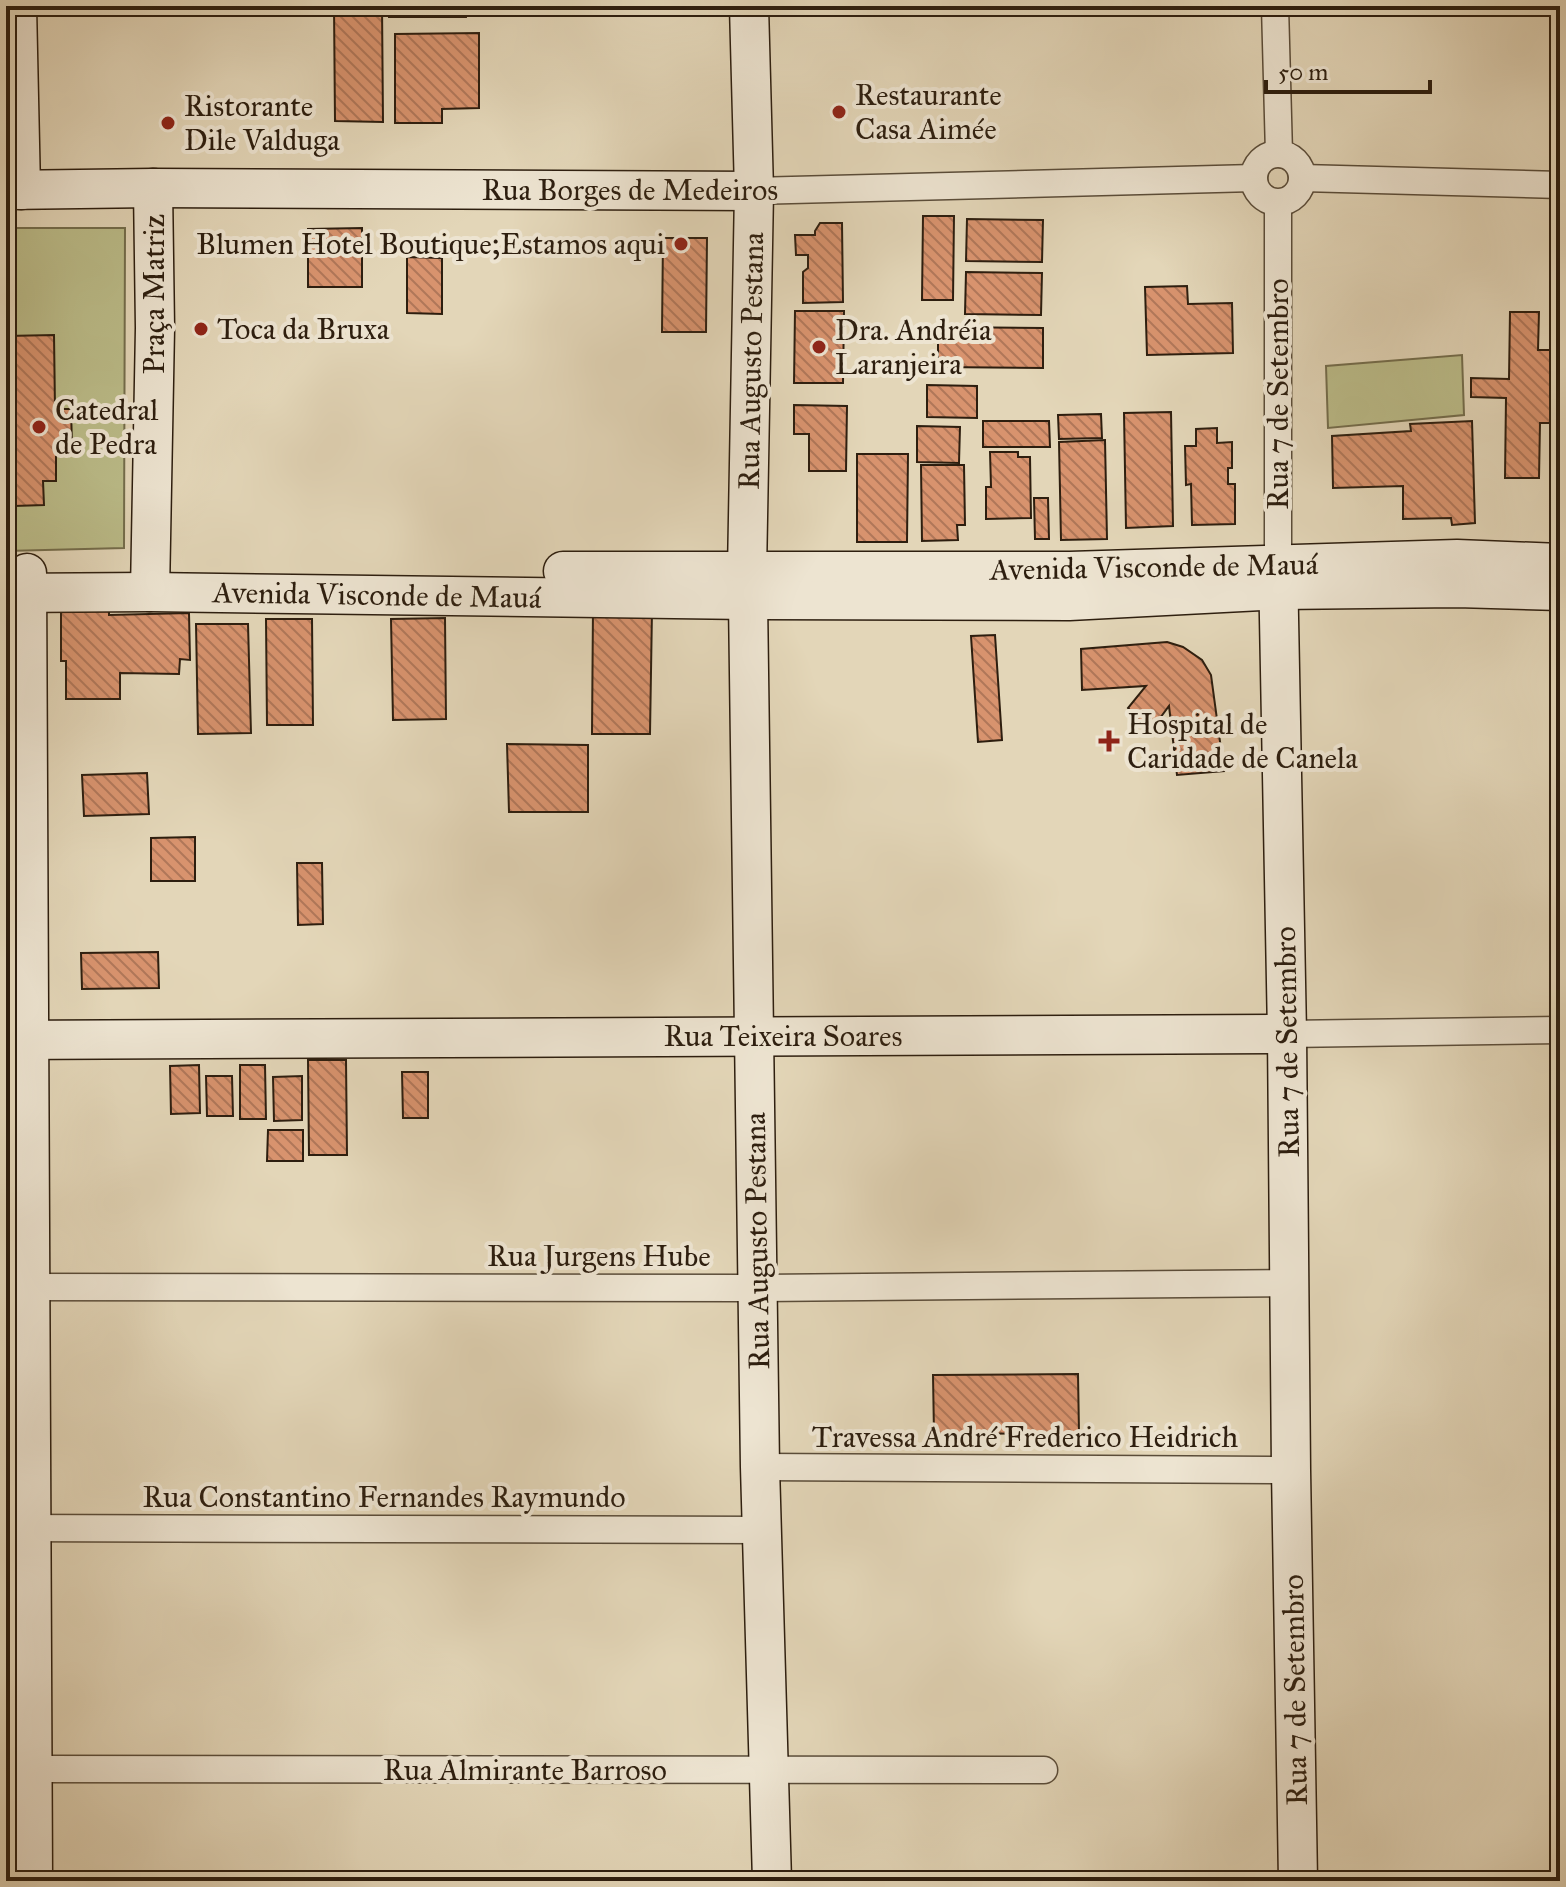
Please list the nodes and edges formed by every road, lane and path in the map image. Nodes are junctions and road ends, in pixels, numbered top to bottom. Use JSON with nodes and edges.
{"nodes":[{"id":1,"x":17,"y":6,"type":"edge"},
{"id":2,"x":749,"y":6,"type":"edge"},
{"id":3,"x":1275,"y":6,"type":"edge"},
{"id":4,"x":1279,"y":154,"type":"junction"},
{"id":5,"x":1254,"y":178,"type":"junction"},
{"id":6,"x":1302,"y":178,"type":"junction"},
{"id":7,"x":1560,"y":185,"type":"edge"},
{"id":8,"x":153,"y":188,"type":"junction"},
{"id":9,"x":13,"y":190,"type":"edge"},
{"id":10,"x":754,"y":191,"type":"junction"},
{"id":11,"x":1278,"y":203,"type":"junction"},
{"id":12,"x":1560,"y":563,"type":"edge"},
{"id":13,"x":1457,"y":574,"type":"junction"},
{"id":14,"x":1279,"y":577,"type":"junction"},
{"id":15,"x":150,"y":581,"type":"junction"},
{"id":16,"x":17,"y":583,"type":"edge"},
{"id":17,"x":748,"y":586,"type":"junction"},
{"id":18,"x":1560,"y":591,"type":"edge"},
{"id":19,"x":1560,"y":1030,"type":"edge"},
{"id":20,"x":1287,"y":1034,"type":"junction"},
{"id":21,"x":754,"y":1036,"type":"junction"},
{"id":22,"x":17,"y":1040,"type":"edge"},
{"id":23,"x":1289,"y":1283,"type":"junction"},
{"id":24,"x":18,"y":1287,"type":"edge"},
{"id":25,"x":757,"y":1288,"type":"junction"},
{"id":26,"x":760,"y":1467,"type":"junction"},
{"id":27,"x":1291,"y":1470,"type":"junction"},
{"id":28,"x":18,"y":1528,"type":"edge"},
{"id":29,"x":762,"y":1530,"type":"junction"},
{"id":30,"x":19,"y":1769,"type":"edge"},
{"id":31,"x":1044,"y":1770,"type":"dead end"},
{"id":32,"x":769,"y":1771,"type":"junction"},
{"id":33,"x":33,"y":1881,"type":"edge"},
{"id":34,"x":772,"y":1881,"type":"edge"},
{"id":35,"x":1298,"y":1881,"type":"edge"}],
"edges":[{"from":1,"to":9,"type":"street"},
{"from":2,"to":10,"type":"street","name":"Rua Augusto Pestana"},
{"from":3,"to":4,"type":"street"},
{"from":4,"to":5,"type":"street"},
{"from":4,"to":6,"type":"street"},
{"from":5,"to":10,"type":"street","name":"Rua Borges de Medeiros"},
{"from":5,"to":11,"type":"street"},
{"from":6,"to":7,"type":"street"},
{"from":6,"to":11,"type":"street"},
{"from":8,"to":9,"type":"street","name":"Rua Borges de Medeiros"},
{"from":8,"to":10,"type":"street","name":"Rua Borges de Medeiros"},
{"from":8,"to":15,"type":"street","name":"Praça Matriz"},
{"from":10,"to":17,"type":"street","name":"Rua Augusto Pestana"},
{"from":11,"to":14,"type":"street","name":"Rua 7 de Setembro"},
{"from":12,"to":13,"type":"street","name":"Avenida Visconde de Mauá"},
{"from":13,"to":14,"type":"street","name":"Avenida Visconde de Mauá"},
{"from":13,"to":18,"type":"street","name":"Avenida Visconde de Mauá"},
{"from":14,"to":17,"type":"street","name":"Avenida Visconde de Mauá"},
{"from":14,"to":20,"type":"street","name":"Rua 7 de Setembro"},
{"from":15,"to":16,"type":"street","name":"Avenida Visconde de Mauá"},
{"from":15,"to":17,"type":"street","name":"Avenida Visconde de Mauá"},
{"from":16,"to":22,"type":"street"},
{"from":17,"to":21,"type":"street","name":"Rua Augusto Pestana"},
{"from":19,"to":20,"type":"street","name":"Rua Teixeira Soares"},
{"from":20,"to":21,"type":"street","name":"Rua Teixeira Soares"},
{"from":20,"to":23,"type":"street","name":"Rua 7 de Setembro"},
{"from":21,"to":22,"type":"street","name":"Rua Teixeira Soares"},
{"from":21,"to":25,"type":"street","name":"Rua Augusto Pestana"},
{"from":22,"to":24,"type":"street"},
{"from":23,"to":25,"type":"street","name":"Rua Jurgens Hube"},
{"from":23,"to":27,"type":"street","name":"Rua 7 de Setembro"},
{"from":24,"to":25,"type":"street","name":"Rua Jurgens Hube"},
{"from":24,"to":28,"type":"street"},
{"from":25,"to":26,"type":"street","name":"Rua Augusto Pestana"},
{"from":26,"to":27,"type":"street","name":"Travessa André Frederico Heidrich"},
{"from":26,"to":29,"type":"street","name":"Rua Augusto Pestana"},
{"from":27,"to":35,"type":"street","name":"Rua 7 de Setembro"},
{"from":28,"to":29,"type":"street","name":"Rua Constantino Fernandes Raymundo"},
{"from":28,"to":30,"type":"street"},
{"from":29,"to":32,"type":"street","name":"Rua Augusto Pestana"},
{"from":30,"to":32,"type":"street","name":"Rua Almirante Barroso"},
{"from":30,"to":33,"type":"street"},
{"from":31,"to":32,"type":"street","name":"Rua Almirante Barroso"},
{"from":32,"to":34,"type":"street","name":"Rua Augusto Pestana"}]}
